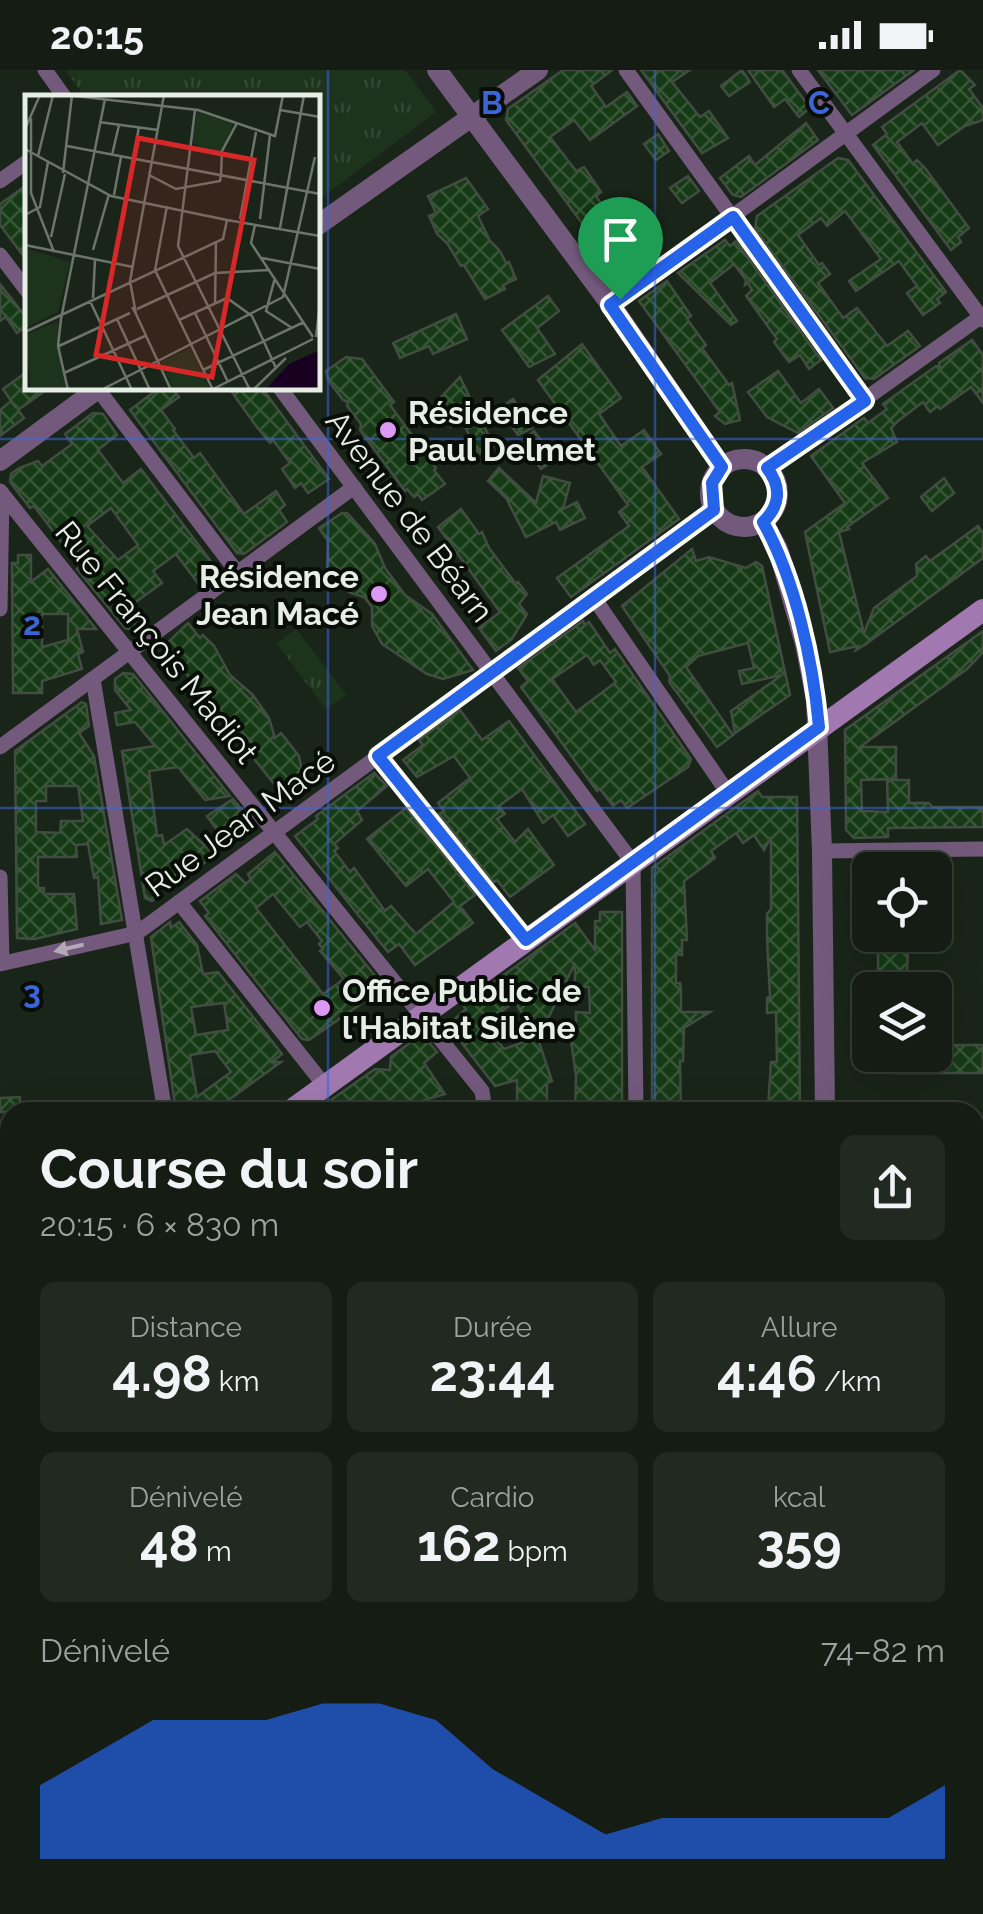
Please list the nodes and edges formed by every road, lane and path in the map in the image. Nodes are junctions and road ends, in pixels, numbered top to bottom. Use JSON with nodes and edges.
{"nodes":[{"id":1,"x":45,"y":70,"type":"edge"},
{"id":2,"x":436,"y":70,"type":"edge"},
{"id":3,"x":538,"y":70,"type":"edge"},
{"id":4,"x":626,"y":70,"type":"edge"},
{"id":5,"x":799,"y":70,"type":"edge"},
{"id":6,"x":932,"y":70,"type":"edge"},
{"id":7,"x":63,"y":95,"type":"edge"},
{"id":8,"x":471,"y":115,"type":"junction"},
{"id":9,"x":845,"y":133,"type":"junction"},
{"id":10,"x":25,"y":164,"type":"edge"},
{"id":11,"x":0,"y":182,"type":"edge"},
{"id":12,"x":733,"y":217,"type":"junction"},
{"id":13,"x":320,"y":224,"type":"edge"},
{"id":14,"x":0,"y":254,"type":"edge"},
{"id":15,"x":25,"y":288,"type":"edge"},
{"id":16,"x":610,"y":305,"type":"junction"},
{"id":17,"x":982,"y":317,"type":"edge"},
{"id":18,"x":95,"y":390,"type":"edge"},
{"id":19,"x":100,"y":390,"type":"edge"},
{"id":20,"x":281,"y":390,"type":"edge"},
{"id":21,"x":865,"y":401,"type":"junction"},
{"id":22,"x":0,"y":460,"type":"edge"},
{"id":23,"x":722,"y":467,"type":"junction"},
{"id":24,"x":767,"y":468,"type":"junction"},
{"id":25,"x":354,"y":487,"type":"junction"},
{"id":26,"x":1,"y":492,"type":"edge"},
{"id":27,"x":714,"y":510,"type":"junction"},
{"id":28,"x":763,"y":522,"type":"junction"},
{"id":29,"x":237,"y":572,"type":"junction"},
{"id":30,"x":594,"y":598,"type":"junction"},
{"id":31,"x":0,"y":609,"type":"edge"},
{"id":32,"x":983,"y":610,"type":"edge"},
{"id":33,"x":130,"y":651,"type":"junction"},
{"id":34,"x":492,"y":673,"type":"junction"},
{"id":35,"x":93,"y":679,"type":"junction"},
{"id":36,"x":819,"y":727,"type":"junction"},
{"id":37,"x":0,"y":747,"type":"edge"},
{"id":38,"x":378,"y":756,"type":"junction"},
{"id":39,"x":728,"y":793,"type":"junction"},
{"id":40,"x":274,"y":832,"type":"junction"},
{"id":41,"x":983,"y":849,"type":"edge"},
{"id":42,"x":822,"y":851,"type":"junction"},
{"id":43,"x":633,"y":863,"type":"junction"},
{"id":44,"x":0,"y":877,"type":"edge"},
{"id":45,"x":179,"y":902,"type":"junction"},
{"id":46,"x":138,"y":933,"type":"junction"},
{"id":47,"x":526,"y":940,"type":"junction"},
{"id":48,"x":1,"y":964,"type":"edge"},
{"id":49,"x":421,"y":1016,"type":"junction"},
{"id":50,"x":325,"y":1086,"type":"junction"},
{"id":51,"x":163,"y":1102,"type":"edge"},
{"id":52,"x":302,"y":1102,"type":"edge"},
{"id":53,"x":484,"y":1102,"type":"edge"},
{"id":54,"x":636,"y":1102,"type":"edge"},
{"id":55,"x":825,"y":1102,"type":"edge"}],
"edges":[{"from":1,"to":7,"type":"street"},
{"from":2,"to":8,"type":"street"},
{"from":3,"to":8,"type":"street"},
{"from":4,"to":12,"type":"street"},
{"from":5,"to":9,"type":"street"},
{"from":6,"to":9,"type":"street"},
{"from":8,"to":13,"type":"street"},
{"from":8,"to":16,"type":"street"},
{"from":9,"to":12,"type":"street"},
{"from":9,"to":17,"type":"street"},
{"from":10,"to":11,"type":"street"},
{"from":12,"to":16,"type":"street"},
{"from":12,"to":21,"type":"street"},
{"from":14,"to":15,"type":"street"},
{"from":16,"to":23,"type":"street"},
{"from":17,"to":21,"type":"street"},
{"from":18,"to":22,"type":"street"},
{"from":19,"to":29,"type":"street"},
{"from":20,"to":25,"type":"street","name":"Avenue de Béarn"},
{"from":21,"to":24,"type":"street"},
{"from":23,"to":24,"type":"street"},
{"from":23,"to":27,"type":"street"},
{"from":24,"to":28,"type":"street"},
{"from":25,"to":29,"type":"street"},
{"from":25,"to":34,"type":"street","name":"Avenue de Béarn"},
{"from":26,"to":31,"type":"street"},
{"from":26,"to":33,"type":"street","name":"Rue François Madiot"},
{"from":27,"to":28,"type":"street"},
{"from":27,"to":30,"type":"street","name":"Rue Jean Macé"},
{"from":28,"to":36,"type":"street"},
{"from":29,"to":33,"type":"street"},
{"from":30,"to":34,"type":"street","name":"Rue Jean Macé"},
{"from":30,"to":39,"type":"street"},
{"from":32,"to":36,"type":"main road"},
{"from":33,"to":35,"type":"street"},
{"from":33,"to":40,"type":"street","name":"Rue François Madiot"},
{"from":34,"to":38,"type":"street","name":"Rue Jean Macé"},
{"from":34,"to":43,"type":"street","name":"Avenue de Béarn"},
{"from":35,"to":37,"type":"street"},
{"from":35,"to":46,"type":"street"},
{"from":36,"to":39,"type":"main road"},
{"from":36,"to":42,"type":"street"},
{"from":38,"to":40,"type":"street","name":"Rue Jean Macé"},
{"from":38,"to":47,"type":"street"},
{"from":39,"to":43,"type":"main road"},
{"from":40,"to":45,"type":"street","name":"Rue Jean Macé"},
{"from":40,"to":49,"type":"street","name":"Rue François Madiot"},
{"from":41,"to":42,"type":"street"},
{"from":42,"to":55,"type":"street"},
{"from":43,"to":47,"type":"main road"},
{"from":43,"to":54,"type":"street"},
{"from":44,"to":48,"type":"street"},
{"from":45,"to":46,"type":"street","name":"Rue Jean Macé"},
{"from":45,"to":50,"type":"street"},
{"from":46,"to":48,"type":"street","one_way":true},
{"from":46,"to":51,"type":"street"},
{"from":47,"to":49,"type":"main road"},
{"from":49,"to":50,"type":"main road"},
{"from":49,"to":53,"type":"street","name":"Rue François Madiot"},
{"from":50,"to":52,"type":"main road"}]}
